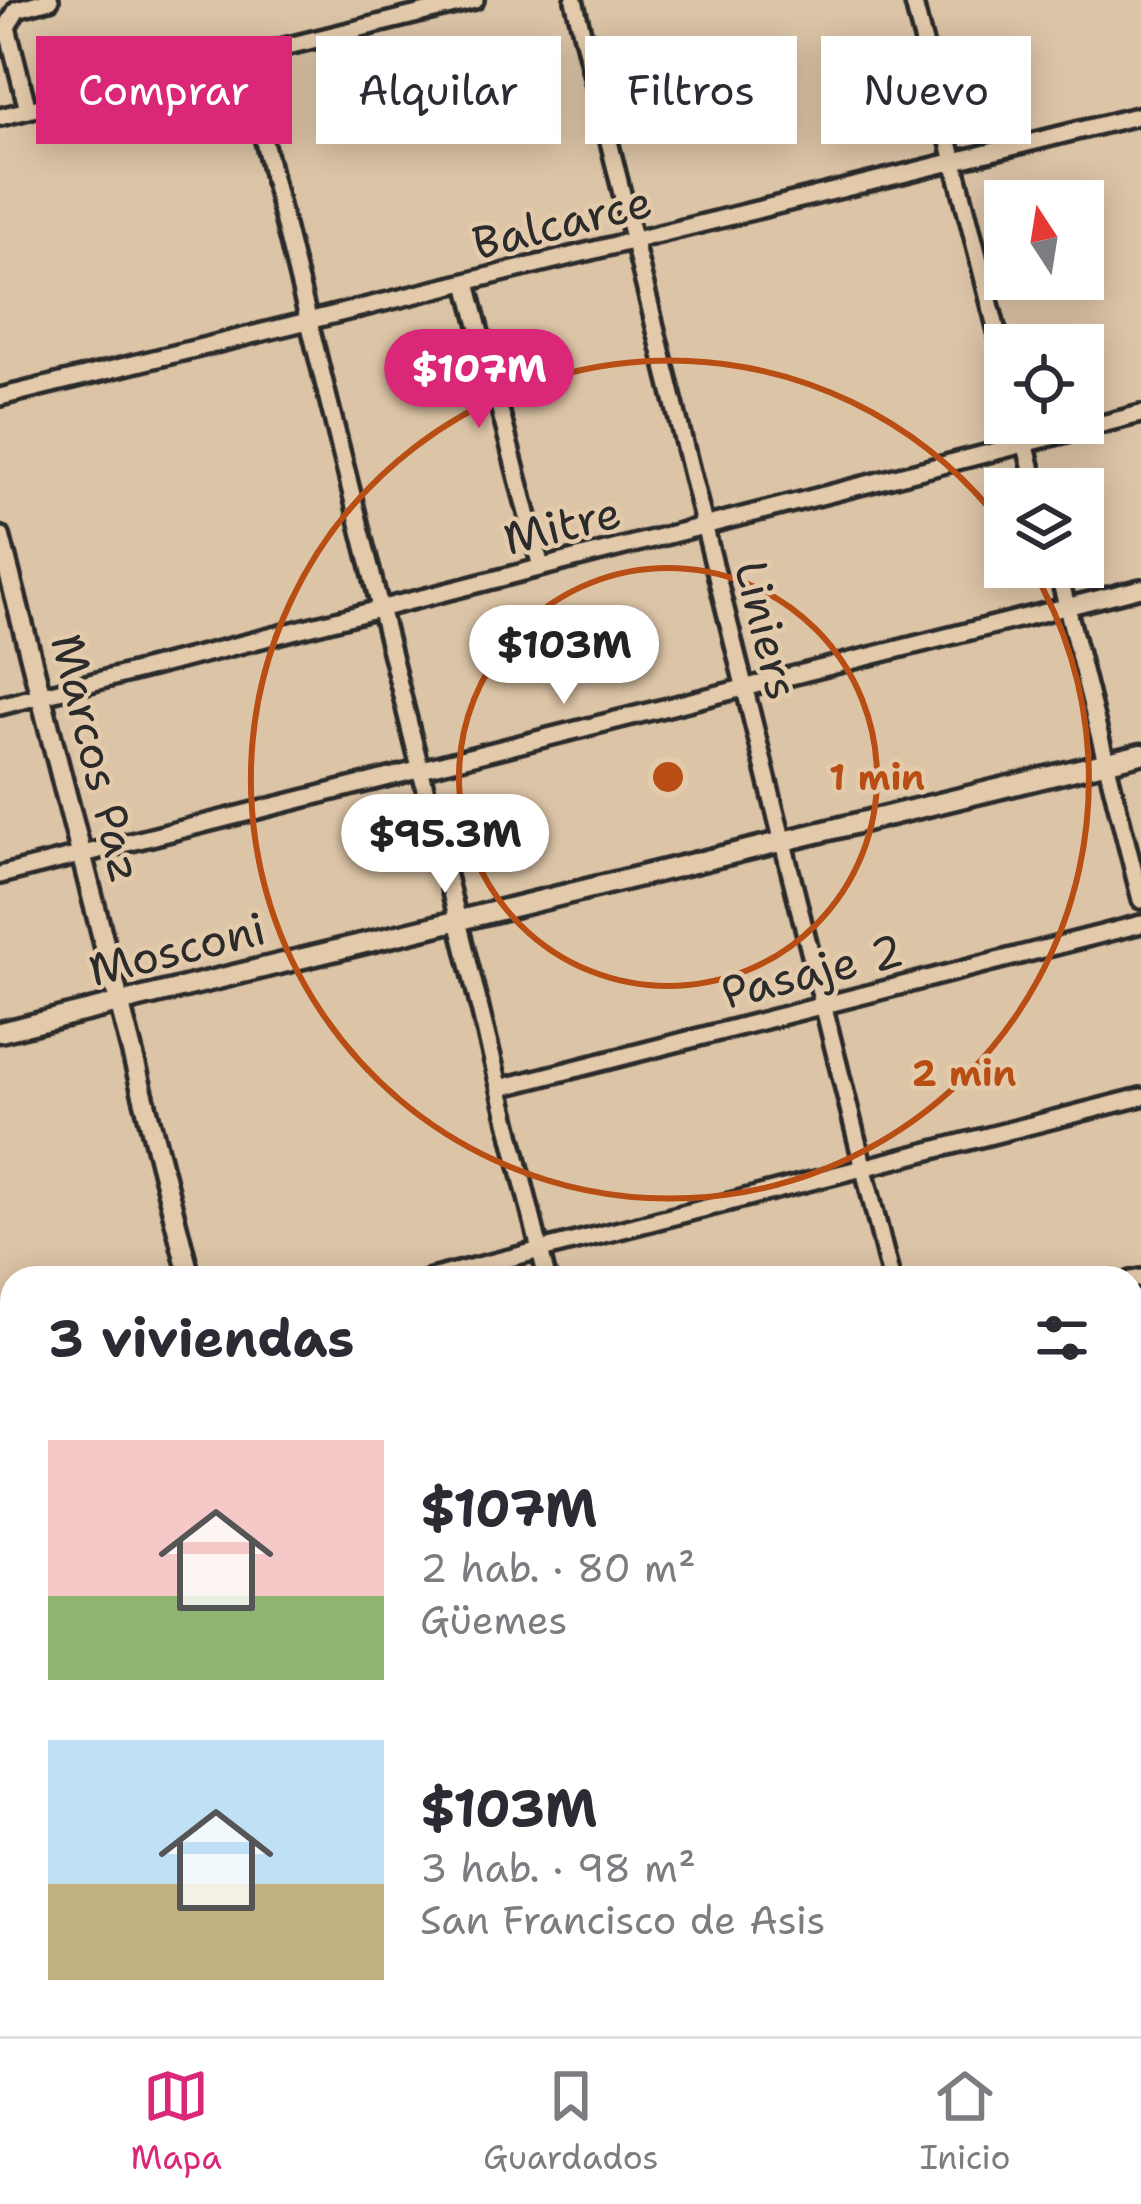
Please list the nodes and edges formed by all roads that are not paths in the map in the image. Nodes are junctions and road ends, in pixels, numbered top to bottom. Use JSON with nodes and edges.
{"nodes":[{"id":1,"x":50,"y":0,"type":"edge"},
{"id":2,"x":476,"y":0,"type":"edge"},
{"id":3,"x":574,"y":0,"type":"edge"},
{"id":4,"x":913,"y":0,"type":"edge"},
{"id":5,"x":292,"y":45,"type":"edge"},
{"id":6,"x":36,"y":108,"type":"edge"},
{"id":7,"x":28,"y":110,"type":"junction"},
{"id":8,"x":1141,"y":115,"type":"edge"},
{"id":9,"x":0,"y":117,"type":"edge"},
{"id":10,"x":265,"y":144,"type":"edge"},
{"id":11,"x":955,"y":164,"type":"junction"},
{"id":12,"x":634,"y":242,"type":"junction"},
{"id":13,"x":467,"y":283,"type":"junction"},
{"id":14,"x":309,"y":321,"type":"junction"},
{"id":15,"x":995,"y":324,"type":"edge"},
{"id":16,"x":0,"y":397,"type":"edge"},
{"id":17,"x":1141,"y":414,"type":"edge"},
{"id":18,"x":1104,"y":423,"type":"edge"},
{"id":19,"x":1021,"y":444,"type":"edge"},
{"id":20,"x":704,"y":526,"type":"junction"},
{"id":21,"x":0,"y":537,"type":"edge"},
{"id":22,"x":3,"y":558,"type":"edge"},
{"id":23,"x":541,"y":567,"type":"junction"},
{"id":24,"x":1062,"y":588,"type":"edge"},
{"id":25,"x":1141,"y":589,"type":"edge"},
{"id":26,"x":1067,"y":607,"type":"junction"},
{"id":27,"x":381,"y":608,"type":"junction"},
{"id":28,"x":744,"y":688,"type":"junction"},
{"id":29,"x":40,"y":695,"type":"junction"},
{"id":30,"x":0,"y":706,"type":"edge"},
{"id":31,"x":1141,"y":754,"type":"edge"},
{"id":32,"x":1106,"y":762,"type":"junction"},
{"id":33,"x":421,"y":770,"type":"junction"},
{"id":34,"x":782,"y":841,"type":"junction"},
{"id":35,"x":82,"y":854,"type":"junction"},
{"id":36,"x":0,"y":875,"type":"edge"},
{"id":37,"x":1141,"y":900,"type":"edge"},
{"id":38,"x":458,"y":920,"type":"junction"},
{"id":39,"x":1141,"y":924,"type":"edge"},
{"id":40,"x":120,"y":1003,"type":"junction"},
{"id":41,"x":823,"y":1005,"type":"junction"},
{"id":42,"x":0,"y":1032,"type":"edge"},
{"id":43,"x":500,"y":1088,"type":"junction"},
{"id":44,"x":1141,"y":1097,"type":"edge"},
{"id":45,"x":863,"y":1168,"type":"junction"},
{"id":46,"x":540,"y":1250,"type":"junction"},
{"id":47,"x":187,"y":1266,"type":"edge"},
{"id":48,"x":478,"y":1266,"type":"edge"},
{"id":49,"x":544,"y":1266,"type":"edge"},
{"id":50,"x":888,"y":1266,"type":"edge"}],
"edges":[{"from":1,"to":7,"type":"street"},
{"from":2,"to":5,"type":"street"},
{"from":3,"to":12,"type":"street","name":"Liniers"},
{"from":4,"to":11,"type":"street"},
{"from":6,"to":7,"type":"street"},
{"from":7,"to":9,"type":"street"},
{"from":8,"to":11,"type":"street","name":"Balcarce"},
{"from":10,"to":14,"type":"street"},
{"from":11,"to":12,"type":"street","name":"Balcarce"},
{"from":11,"to":15,"type":"street"},
{"from":12,"to":13,"type":"street","name":"Balcarce"},
{"from":12,"to":20,"type":"street","name":"Liniers"},
{"from":13,"to":14,"type":"street","name":"Balcarce"},
{"from":13,"to":23,"type":"street"},
{"from":14,"to":16,"type":"street","name":"Balcarce"},
{"from":14,"to":27,"type":"street"},
{"from":17,"to":18,"type":"street","name":"Mitre"},
{"from":19,"to":20,"type":"street","name":"Mitre"},
{"from":20,"to":23,"type":"street","name":"Mitre"},
{"from":20,"to":28,"type":"street","name":"Liniers"},
{"from":21,"to":22,"type":"street","name":"Marcos Paz"},
{"from":22,"to":29,"type":"street","name":"Marcos Paz"},
{"from":23,"to":27,"type":"street","name":"Mitre"},
{"from":24,"to":26,"type":"street"},
{"from":25,"to":26,"type":"street"},
{"from":26,"to":28,"type":"street"},
{"from":26,"to":32,"type":"street"},
{"from":27,"to":29,"type":"street","name":"Mitre"},
{"from":27,"to":33,"type":"street"},
{"from":28,"to":33,"type":"street"},
{"from":28,"to":34,"type":"street","name":"Liniers"},
{"from":29,"to":30,"type":"street","name":"Mitre"},
{"from":29,"to":35,"type":"street","name":"Marcos Paz"},
{"from":31,"to":32,"type":"street","name":"Mosconi"},
{"from":32,"to":34,"type":"street","name":"Mosconi"},
{"from":32,"to":37,"type":"street"},
{"from":33,"to":35,"type":"street"},
{"from":33,"to":38,"type":"street"},
{"from":34,"to":38,"type":"street","name":"Mosconi"},
{"from":34,"to":41,"type":"street","name":"Liniers"},
{"from":35,"to":36,"type":"street"},
{"from":35,"to":40,"type":"street","name":"Marcos Paz"},
{"from":38,"to":40,"type":"street","name":"Mosconi"},
{"from":38,"to":43,"type":"street"},
{"from":39,"to":41,"type":"street","name":"Pasaje 2"},
{"from":40,"to":42,"type":"street","name":"Mosconi"},
{"from":40,"to":47,"type":"street","name":"Marcos Paz"},
{"from":41,"to":43,"type":"street","name":"Pasaje 2"},
{"from":41,"to":45,"type":"street","name":"Liniers"},
{"from":43,"to":46,"type":"street"},
{"from":44,"to":45,"type":"street"},
{"from":45,"to":46,"type":"street"},
{"from":45,"to":50,"type":"street","name":"Liniers"},
{"from":46,"to":48,"type":"street"},
{"from":46,"to":49,"type":"street"}]}
